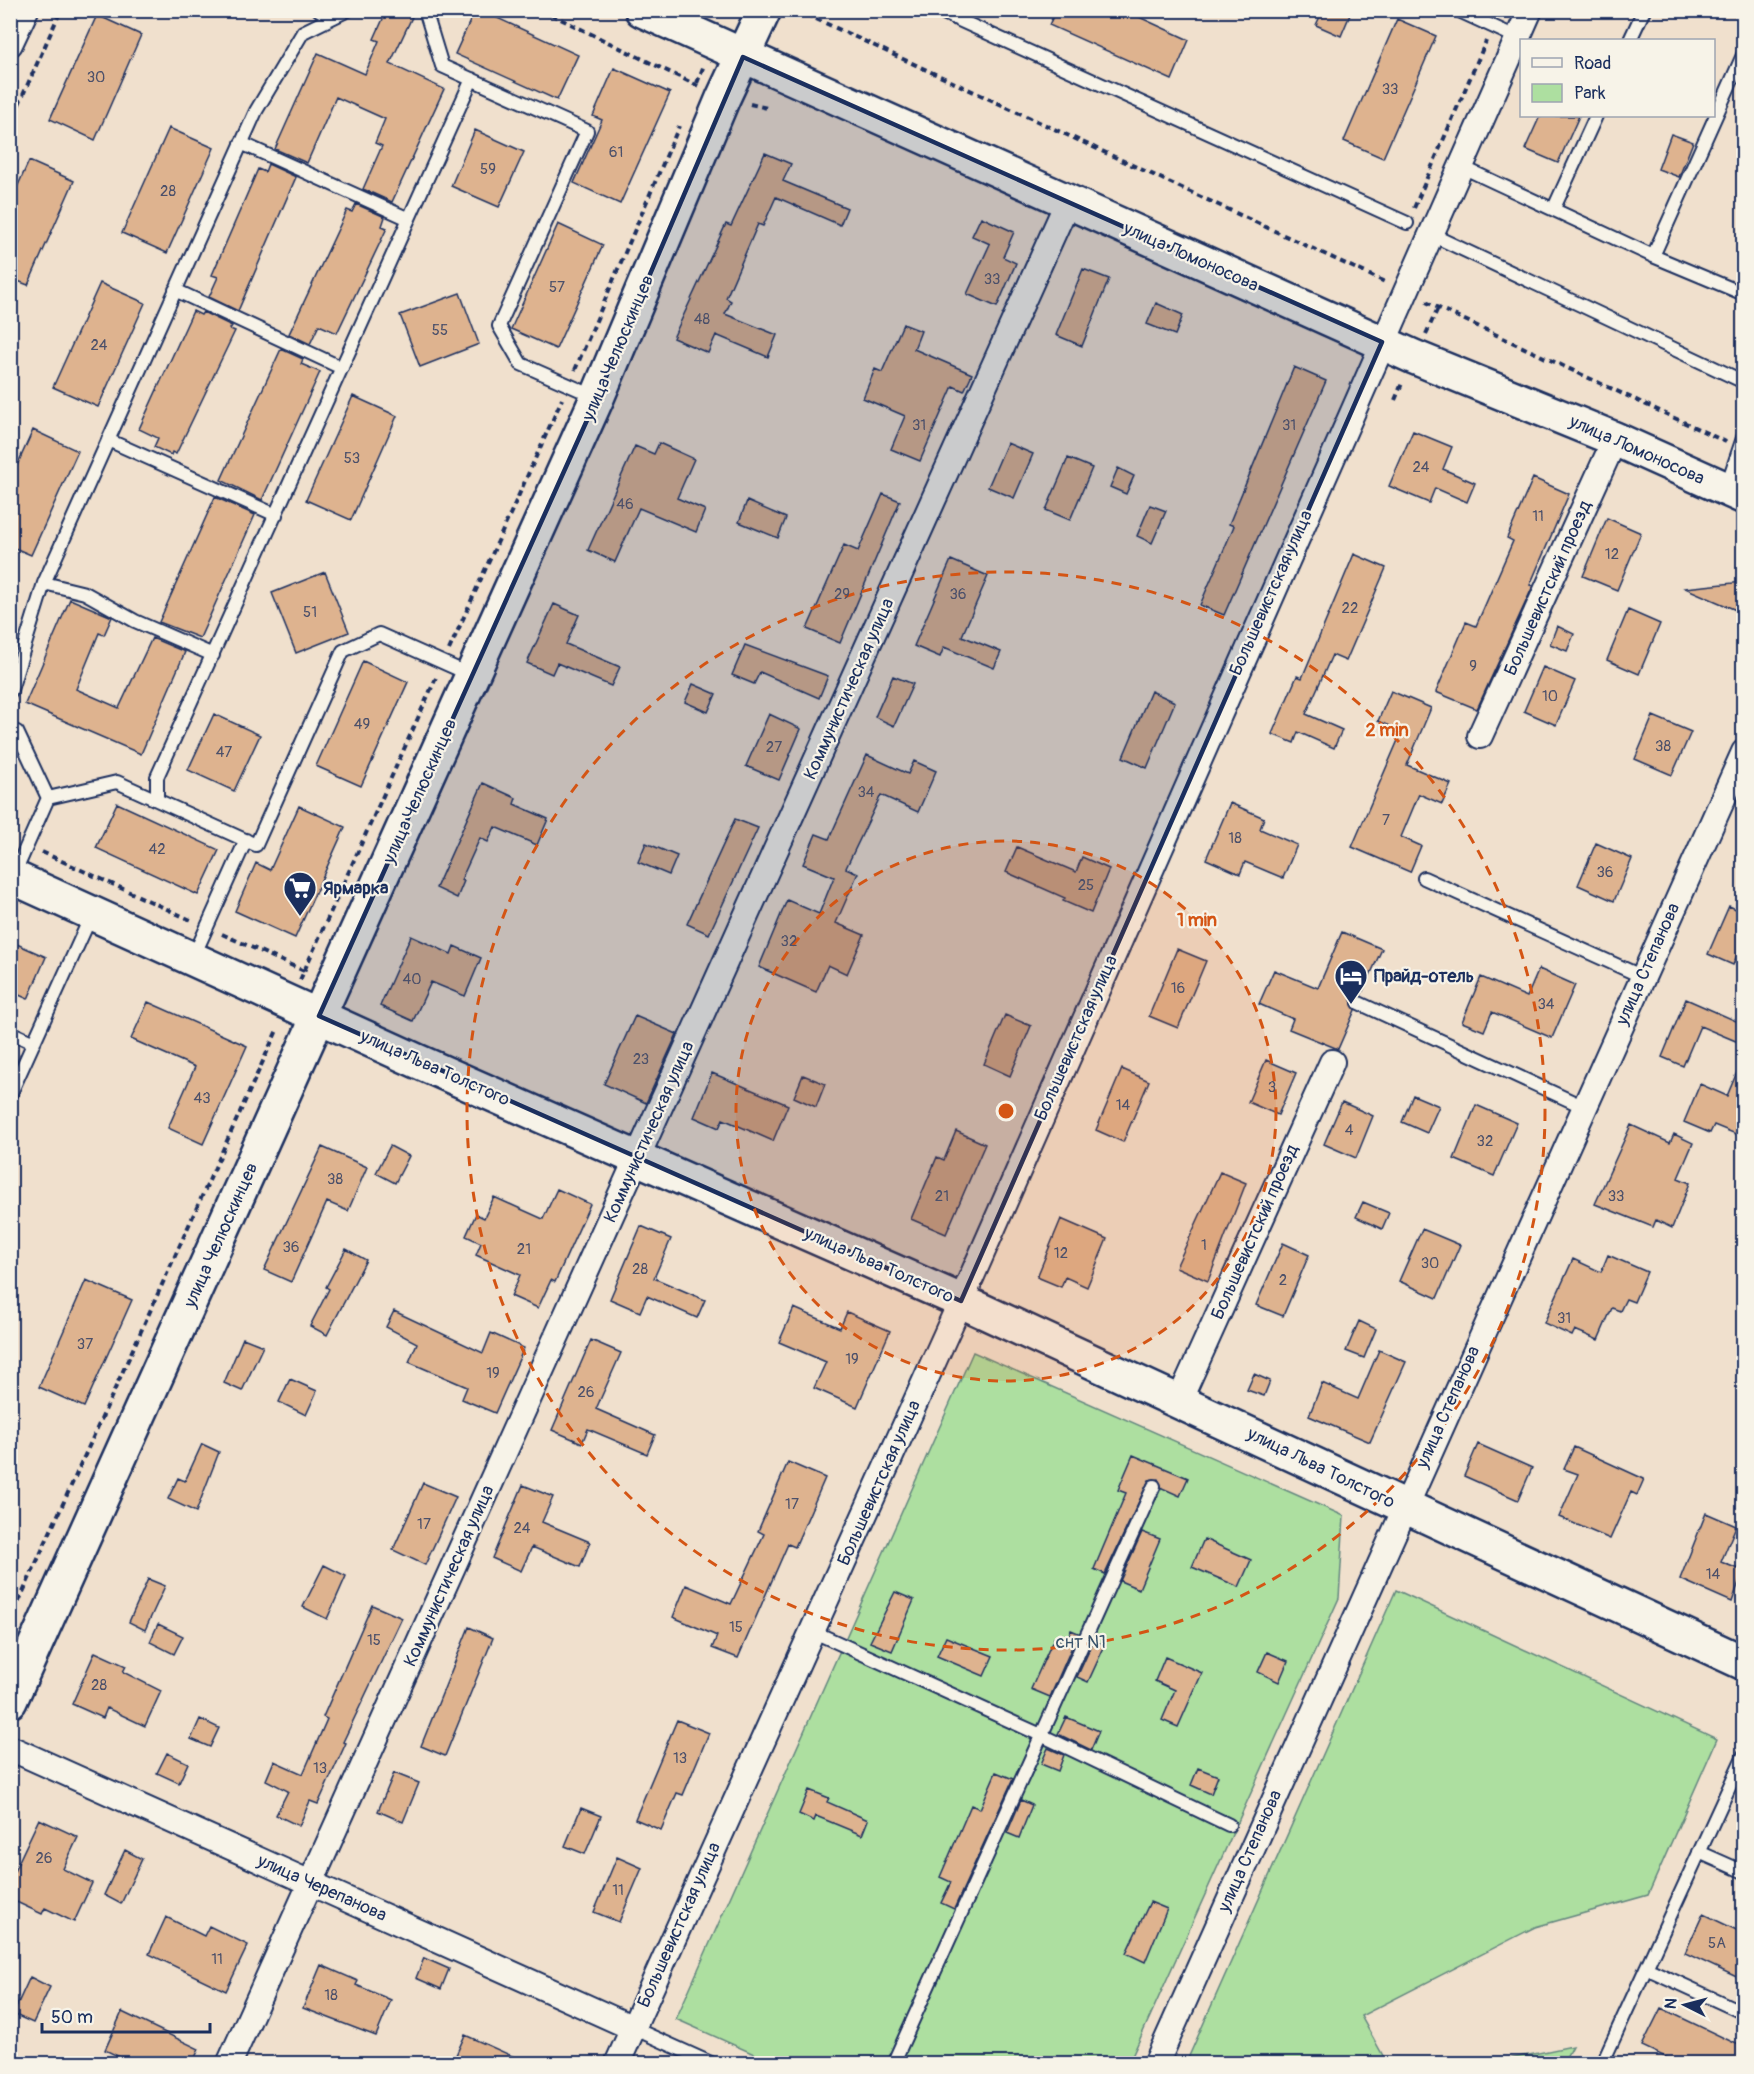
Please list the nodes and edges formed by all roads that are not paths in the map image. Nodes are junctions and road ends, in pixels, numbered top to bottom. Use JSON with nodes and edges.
{"nodes":[{"id":1,"x":26,"y":10,"type":"edge"},
{"id":2,"x":320,"y":10,"type":"edge"},
{"id":3,"x":348,"y":10,"type":"edge"},
{"id":4,"x":425,"y":10,"type":"edge"},
{"id":5,"x":642,"y":10,"type":"edge"},
{"id":6,"x":764,"y":10,"type":"edge"},
{"id":7,"x":937,"y":10,"type":"edge"},
{"id":8,"x":1457,"y":10,"type":"edge"},
{"id":9,"x":1530,"y":10,"type":"edge"},
{"id":10,"x":1644,"y":10,"type":"edge"},
{"id":11,"x":334,"y":17,"type":"junction"},
{"id":12,"x":1518,"y":38,"type":"junction"},
{"id":13,"x":1630,"y":39,"type":"edge"},
{"id":14,"x":10,"y":44,"type":"edge"},
{"id":15,"x":1743,"y":53,"type":"edge"},
{"id":16,"x":743,"y":57,"type":"junction"},
{"id":17,"x":472,"y":79,"type":"junction"},
{"id":18,"x":1715,"y":116,"type":"edge"},
{"id":19,"x":1596,"y":117,"type":"edge"},
{"id":20,"x":1715,"y":117,"type":"edge"},
{"id":21,"x":242,"y":143,"type":"junction"},
{"id":22,"x":1460,"y":166,"type":"junction"},
{"id":23,"x":1068,"y":201,"type":"junction"},
{"id":24,"x":1554,"y":208,"type":"junction"},
{"id":25,"x":409,"y":219,"type":"junction"},
{"id":26,"x":1407,"y":223,"type":"road end"},
{"id":27,"x":1430,"y":234,"type":"junction"},
{"id":28,"x":1653,"y":256,"type":"junction"},
{"id":29,"x":176,"y":290,"type":"junction"},
{"id":30,"x":1743,"y":294,"type":"edge"},
{"id":31,"x":1382,"y":342,"type":"junction"},
{"id":32,"x":342,"y":368,"type":"junction"},
{"id":33,"x":1743,"y":382,"type":"edge"},
{"id":34,"x":583,"y":392,"type":"junction"},
{"id":35,"x":1743,"y":435,"type":"edge"},
{"id":36,"x":1615,"y":439,"type":"junction"},
{"id":37,"x":108,"y":440,"type":"junction"},
{"id":38,"x":1735,"y":493,"type":"edge"},
{"id":39,"x":276,"y":515,"type":"junction"},
{"id":40,"x":44,"y":583,"type":"junction"},
{"id":41,"x":213,"y":655,"type":"junction"},
{"id":42,"x":457,"y":670,"type":"junction"},
{"id":43,"x":10,"y":693,"type":"edge"},
{"id":44,"x":10,"y":729,"type":"edge"},
{"id":45,"x":1480,"y":736,"type":"dead end"},
{"id":46,"x":1743,"y":752,"type":"edge"},
{"id":47,"x":48,"y":798,"type":"junction"},
{"id":48,"x":157,"y":800,"type":"junction"},
{"id":49,"x":246,"y":840,"type":"junction"},
{"id":50,"x":11,"y":877,"type":"edge"},
{"id":51,"x":1424,"y":878,"type":"dead end"},
{"id":52,"x":93,"y":914,"type":"junction"},
{"id":53,"x":193,"y":959,"type":"junction"},
{"id":54,"x":1643,"y":977,"type":"junction"},
{"id":55,"x":1359,"y":1002,"type":"dead end"},
{"id":56,"x":319,"y":1016,"type":"junction"},
{"id":57,"x":10,"y":1032,"type":"edge"},
{"id":58,"x":34,"y":1044,"type":"junction"},
{"id":59,"x":1332,"y":1062,"type":"dead end"},
{"id":60,"x":10,"y":1095,"type":"edge"},
{"id":61,"x":1584,"y":1107,"type":"junction"},
{"id":62,"x":637,"y":1158,"type":"junction"},
{"id":63,"x":961,"y":1301,"type":"junction"},
{"id":64,"x":1179,"y":1401,"type":"junction"},
{"id":65,"x":1154,"y":1486,"type":"dead end"},
{"id":66,"x":1403,"y":1507,"type":"junction"},
{"id":67,"x":812,"y":1631,"type":"junction"},
{"id":68,"x":1743,"y":1663,"type":"edge"},
{"id":69,"x":10,"y":1701,"type":"edge"},
{"id":70,"x":1041,"y":1735,"type":"junction"},
{"id":71,"x":10,"y":1748,"type":"edge"},
{"id":72,"x":1743,"y":1755,"type":"edge"},
{"id":73,"x":1229,"y":1825,"type":"dead end"},
{"id":74,"x":1699,"y":1852,"type":"junction"},
{"id":75,"x":1743,"y":1872,"type":"edge"},
{"id":76,"x":311,"y":1883,"type":"junction"},
{"id":77,"x":1646,"y":1968,"type":"junction"},
{"id":78,"x":1743,"y":2013,"type":"edge"},
{"id":79,"x":633,"y":2028,"type":"junction"},
{"id":80,"x":230,"y":2064,"type":"edge"},
{"id":81,"x":616,"y":2064,"type":"edge"},
{"id":82,"x":712,"y":2064,"type":"edge"},
{"id":83,"x":893,"y":2064,"type":"edge"},
{"id":84,"x":1155,"y":2064,"type":"edge"},
{"id":85,"x":1602,"y":2064,"type":"edge"}],
"edges":[{"from":1,"to":14,"type":"street"},
{"from":2,"to":11,"type":"lane"},
{"from":3,"to":11,"type":"lane"},
{"from":4,"to":17,"type":"lane"},
{"from":5,"to":16,"type":"street","name":"улица Ломоносова"},
{"from":6,"to":16,"type":"street","name":"улица Челюскинцев"},
{"from":7,"to":26,"type":"lane"},
{"from":8,"to":12,"type":"lane"},
{"from":9,"to":12,"type":"street","name":"Большевистская улица"},
{"from":10,"to":13,"type":"lane"},
{"from":11,"to":21,"type":"lane"},
{"from":12,"to":22,"type":"street","name":"Большевистская улица"},
{"from":15,"to":18,"type":"lane"},
{"from":16,"to":23,"type":"street","name":"улица Ломоносова"},
{"from":16,"to":34,"type":"street","name":"улица Челюскинцев"},
{"from":17,"to":25,"type":"lane"},
{"from":17,"to":34,"type":"lane"},
{"from":19,"to":24,"type":"lane"},
{"from":20,"to":28,"type":"lane"},
{"from":21,"to":25,"type":"lane"},
{"from":21,"to":29,"type":"lane"},
{"from":22,"to":24,"type":"lane"},
{"from":22,"to":27,"type":"street","name":"Большевистская улица"},
{"from":23,"to":31,"type":"street","name":"улица Ломоносова"},
{"from":23,"to":62,"type":"street","name":"Коммунистическая улица"},
{"from":24,"to":28,"type":"lane"},
{"from":25,"to":32,"type":"lane"},
{"from":27,"to":31,"type":"street","name":"Большевистская улица"},
{"from":27,"to":33,"type":"lane"},
{"from":28,"to":30,"type":"lane"},
{"from":29,"to":32,"type":"lane"},
{"from":29,"to":37,"type":"lane"},
{"from":31,"to":36,"type":"street","name":"улица Ломоносова"},
{"from":31,"to":63,"type":"street","name":"Большевистская улица"},
{"from":32,"to":39,"type":"lane"},
{"from":34,"to":42,"type":"street","name":"улица Челюскинцев"},
{"from":35,"to":38,"type":"lane"},
{"from":36,"to":38,"type":"street","name":"улица Ломоносова"},
{"from":36,"to":45,"type":"street","name":"Большевистский проезд"},
{"from":37,"to":39,"type":"lane"},
{"from":37,"to":40,"type":"lane"},
{"from":39,"to":41,"type":"lane"},
{"from":40,"to":41,"type":"lane"},
{"from":40,"to":43,"type":"lane"},
{"from":41,"to":48,"type":"lane"},
{"from":42,"to":49,"type":"lane"},
{"from":42,"to":56,"type":"street","name":"улица Челюскинцев"},
{"from":44,"to":47,"type":"lane"},
{"from":46,"to":54,"type":"street","name":"улица Степанова"},
{"from":47,"to":48,"type":"lane"},
{"from":47,"to":50,"type":"lane"},
{"from":48,"to":49,"type":"lane"},
{"from":49,"to":53,"type":"lane"},
{"from":50,"to":52,"type":"street","name":"улица Льва Толстого"},
{"from":51,"to":54,"type":"lane"},
{"from":52,"to":53,"type":"street","name":"улица Льва Толстого"},
{"from":52,"to":58,"type":"lane"},
{"from":53,"to":56,"type":"street","name":"улица Льва Толстого"},
{"from":54,"to":61,"type":"street","name":"улица Степанова"},
{"from":55,"to":61,"type":"lane"},
{"from":56,"to":62,"type":"street","name":"улица Льва Толстого"},
{"from":56,"to":69,"type":"street","name":"улица Челюскинцев"},
{"from":57,"to":58,"type":"lane"},
{"from":58,"to":60,"type":"lane"},
{"from":59,"to":64,"type":"street","name":"Большевистский проезд"},
{"from":61,"to":66,"type":"street","name":"улица Степанова"},
{"from":62,"to":63,"type":"street","name":"улица Льва Толстого"},
{"from":62,"to":76,"type":"street","name":"Коммунистическая улица"},
{"from":63,"to":64,"type":"street","name":"улица Льва Толстого"},
{"from":63,"to":67,"type":"street","name":"Большевистская улица"},
{"from":64,"to":66,"type":"street","name":"улица Льва Толстого"},
{"from":65,"to":70,"type":"lane"},
{"from":66,"to":68,"type":"street","name":"улица Льва Толстого"},
{"from":66,"to":84,"type":"street","name":"улица Степанова"},
{"from":67,"to":70,"type":"lane"},
{"from":67,"to":79,"type":"street","name":"Большевистская улица"},
{"from":70,"to":73,"type":"lane"},
{"from":70,"to":83,"type":"lane"},
{"from":71,"to":76,"type":"street","name":"улица Черепанова"},
{"from":72,"to":74,"type":"lane"},
{"from":74,"to":75,"type":"lane"},
{"from":74,"to":77,"type":"lane"},
{"from":76,"to":79,"type":"street","name":"улица Черепанова"},
{"from":76,"to":80,"type":"street","name":"Коммунистическая улица"},
{"from":77,"to":78,"type":"lane"},
{"from":77,"to":85,"type":"lane"},
{"from":79,"to":81,"type":"street","name":"Большевистская улица"},
{"from":79,"to":82,"type":"lane"}]}
